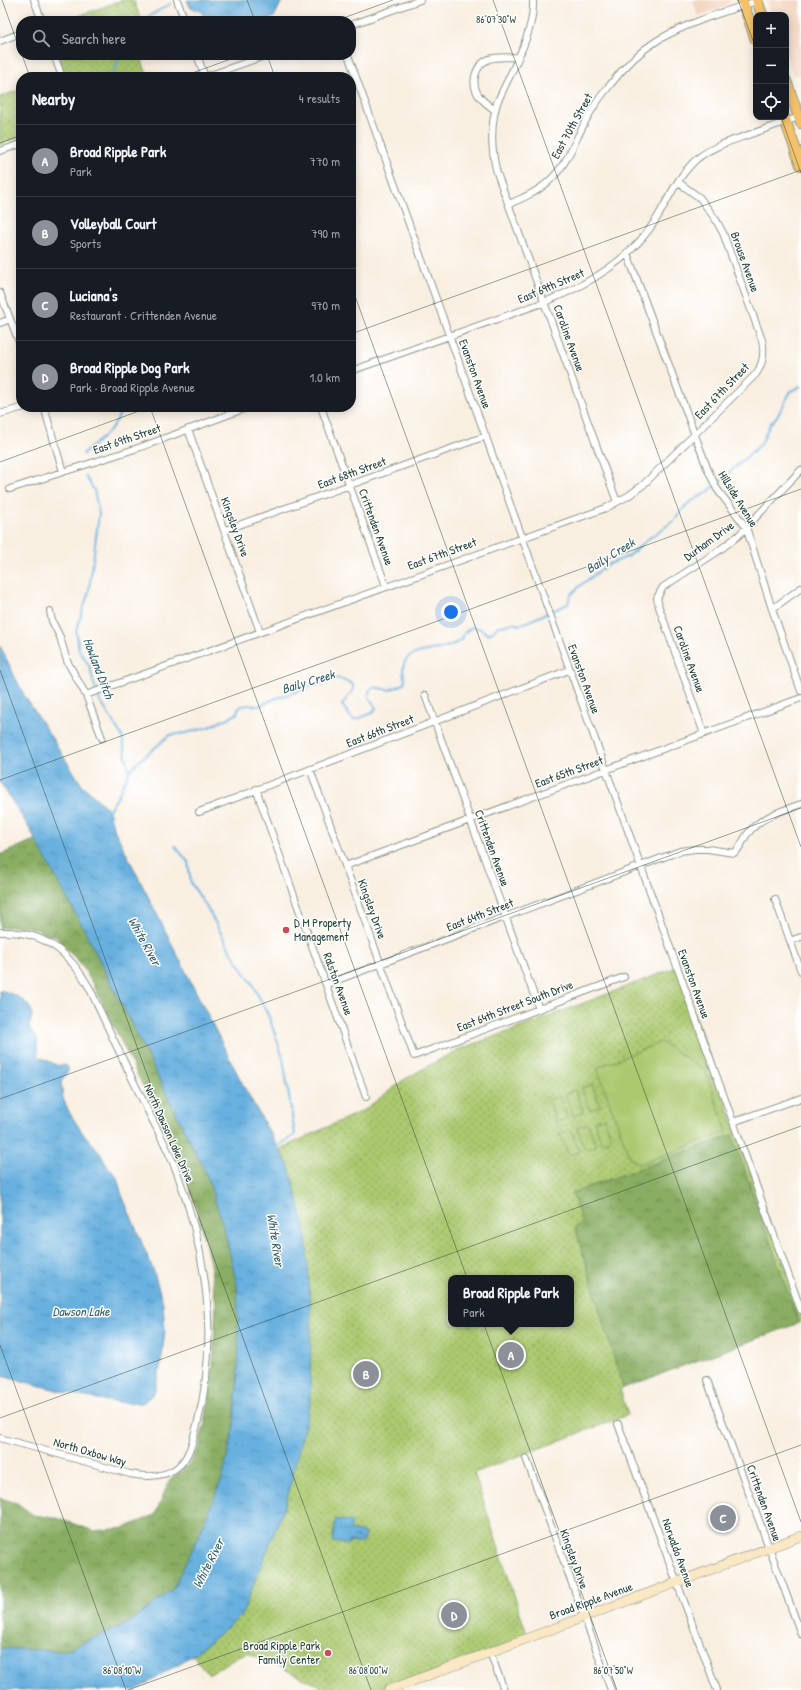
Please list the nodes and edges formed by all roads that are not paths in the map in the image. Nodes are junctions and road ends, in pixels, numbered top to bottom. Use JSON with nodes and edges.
{"nodes":[{"id":1,"x":34,"y":0,"type":"edge"},
{"id":2,"x":177,"y":0,"type":"edge"},
{"id":3,"x":420,"y":0,"type":"edge"},
{"id":4,"x":534,"y":0,"type":"edge"},
{"id":5,"x":757,"y":0,"type":"edge"},
{"id":6,"x":743,"y":3,"type":"edge"},
{"id":7,"x":761,"y":12,"type":"edge"},
{"id":8,"x":40,"y":16,"type":"edge"},
{"id":9,"x":183,"y":16,"type":"edge"},
{"id":10,"x":356,"y":23,"type":"edge"},
{"id":11,"x":753,"y":31,"type":"edge"},
{"id":12,"x":16,"y":35,"type":"edge"},
{"id":13,"x":0,"y":40,"type":"edge"},
{"id":14,"x":518,"y":57,"type":"junction"},
{"id":15,"x":56,"y":60,"type":"edge"},
{"id":16,"x":199,"y":60,"type":"edge"},
{"id":17,"x":253,"y":60,"type":"edge"},
{"id":18,"x":350,"y":60,"type":"edge"},
{"id":19,"x":60,"y":72,"type":"edge"},
{"id":20,"x":203,"y":72,"type":"edge"},
{"id":21,"x":219,"y":72,"type":"edge"},
{"id":22,"x":354,"y":72,"type":"edge"},
{"id":23,"x":356,"y":77,"type":"edge"},
{"id":24,"x":787,"y":84,"type":"edge"},
{"id":25,"x":495,"y":110,"type":"junction"},
{"id":26,"x":789,"y":119,"type":"edge"},
{"id":27,"x":783,"y":120,"type":"edge"},
{"id":28,"x":785,"y":120,"type":"edge"},
{"id":29,"x":800,"y":120,"type":"edge"},
{"id":30,"x":16,"y":146,"type":"edge"},
{"id":31,"x":0,"y":151,"type":"edge"},
{"id":32,"x":801,"y":165,"type":"edge"},
{"id":33,"x":678,"y":182,"type":"junction"},
{"id":34,"x":509,"y":204,"type":"junction"},
{"id":35,"x":627,"y":253,"type":"junction"},
{"id":36,"x":0,"y":293,"type":"edge"},
{"id":37,"x":545,"y":302,"type":"junction"},
{"id":38,"x":10,"y":319,"type":"junction"},
{"id":39,"x":0,"y":322,"type":"edge"},
{"id":40,"x":16,"y":334,"type":"edge"},
{"id":41,"x":450,"y":336,"type":"junction"},
{"id":42,"x":762,"y":364,"type":"joint"},
{"id":43,"x":356,"y":369,"type":"edge"},
{"id":44,"x":16,"y":409,"type":"edge"},
{"id":45,"x":45,"y":412,"type":"edge"},
{"id":46,"x":235,"y":412,"type":"edge"},
{"id":47,"x":323,"y":412,"type":"edge"},
{"id":48,"x":0,"y":414,"type":"edge"},
{"id":49,"x":188,"y":429,"type":"junction"},
{"id":50,"x":694,"y":435,"type":"junction"},
{"id":51,"x":486,"y":436,"type":"junction"},
{"id":52,"x":801,"y":470,"type":"edge"},
{"id":53,"x":63,"y":472,"type":"junction"},
{"id":54,"x":349,"y":485,"type":"junction"},
{"id":55,"x":10,"y":488,"type":"dead end"},
{"id":56,"x":617,"y":502,"type":"junction"},
{"id":57,"x":746,"y":527,"type":"junction"},
{"id":58,"x":225,"y":530,"type":"junction"},
{"id":59,"x":522,"y":537,"type":"junction"},
{"id":60,"x":386,"y":586,"type":"junction"},
{"id":61,"x":801,"y":588,"type":"edge"},
{"id":62,"x":660,"y":591,"type":"joint"},
{"id":63,"x":772,"y":609,"type":"junction"},
{"id":64,"x":50,"y":611,"type":"dead end"},
{"id":65,"x":260,"y":632,"type":"junction"},
{"id":66,"x":569,"y":670,"type":"junction"},
{"id":67,"x":801,"y":691,"type":"edge"},
{"id":68,"x":86,"y":695,"type":"junction"},
{"id":69,"x":425,"y":695,"type":"dead end"},
{"id":70,"x":801,"y":698,"type":"edge"},
{"id":71,"x":435,"y":723,"type":"junction"},
{"id":72,"x":704,"y":734,"type":"junction"},
{"id":73,"x":102,"y":738,"type":"dead end"},
{"id":74,"x":310,"y":769,"type":"junction"},
{"id":75,"x":606,"y":770,"type":"junction"},
{"id":76,"x":256,"y":789,"type":"junction"},
{"id":77,"x":801,"y":804,"type":"edge"},
{"id":78,"x":199,"y":812,"type":"dead end"},
{"id":79,"x":470,"y":820,"type":"junction"},
{"id":80,"x":345,"y":866,"type":"junction"},
{"id":81,"x":640,"y":866,"type":"junction"},
{"id":82,"x":775,"y":899,"type":"dead end"},
{"id":83,"x":505,"y":917,"type":"junction"},
{"id":84,"x":0,"y":932,"type":"edge"},
{"id":85,"x":801,"y":937,"type":"edge"},
{"id":86,"x":790,"y":941,"type":"junction"},
{"id":87,"x":381,"y":964,"type":"junction"},
{"id":88,"x":801,"y":971,"type":"edge"},
{"id":89,"x":624,"y":978,"type":"dead end"},
{"id":90,"x":327,"y":984,"type":"junction"},
{"id":91,"x":539,"y":1009,"type":"junction"},
{"id":92,"x":414,"y":1056,"type":"joint"},
{"id":93,"x":366,"y":1096,"type":"dead end"},
{"id":94,"x":801,"y":1098,"type":"edge"},
{"id":95,"x":733,"y":1122,"type":"junction"},
{"id":96,"x":801,"y":1310,"type":"edge"},
{"id":97,"x":707,"y":1380,"type":"dead end"},
{"id":98,"x":618,"y":1424,"type":"dead end"},
{"id":99,"x":0,"y":1438,"type":"edge"},
{"id":100,"x":526,"y":1458,"type":"dead end"},
{"id":101,"x":173,"y":1470,"type":"joint"},
{"id":102,"x":801,"y":1536,"type":"edge"},
{"id":103,"x":769,"y":1548,"type":"junction"},
{"id":104,"x":676,"y":1582,"type":"junction"},
{"id":105,"x":583,"y":1617,"type":"junction"},
{"id":106,"x":801,"y":1634,"type":"edge"},
{"id":107,"x":490,"y":1652,"type":"junction"},
{"id":108,"x":403,"y":1688,"type":"edge"},
{"id":109,"x":388,"y":1690,"type":"edge"},
{"id":110,"x":504,"y":1690,"type":"edge"},
{"id":111,"x":611,"y":1690,"type":"edge"},
{"id":112,"x":717,"y":1690,"type":"edge"}],
"edges":[{"from":1,"to":8,"type":"street"},
{"from":2,"to":9,"type":"street"},
{"from":3,"to":10,"type":"street"},
{"from":4,"to":14,"type":"street","name":"Caroline Avenue"},
{"from":5,"to":6,"type":"street","name":"East 70th Street"},
{"from":5,"to":7,"type":"main road"},
{"from":6,"to":11,"type":"main road"},
{"from":6,"to":34,"type":"street","name":"East 70th Street"},
{"from":12,"to":13,"type":"street"},
{"from":14,"to":25,"type":"street","name":"Caroline Avenue"},
{"from":14,"to":25,"type":"street"},
{"from":15,"to":19,"type":"street"},
{"from":16,"to":20,"type":"street"},
{"from":17,"to":21,"type":"street"},
{"from":18,"to":22,"type":"street","name":"Evanston Avenue"},
{"from":23,"to":41,"type":"street","name":"Evanston Avenue"},
{"from":24,"to":29,"type":"main road"},
{"from":25,"to":34,"type":"street","name":"Caroline Avenue"},
{"from":26,"to":29,"type":"street","name":"East 69th Street"},
{"from":27,"to":33,"type":"street","name":"East 69th Street"},
{"from":28,"to":32,"type":"main road"},
{"from":30,"to":31,"type":"street"},
{"from":33,"to":35,"type":"street","name":"East 69th Street"},
{"from":33,"to":42,"type":"street","name":"Brouse Avenue"},
{"from":34,"to":37,"type":"street","name":"Caroline Avenue"},
{"from":35,"to":37,"type":"street","name":"East 69th Street"},
{"from":35,"to":50,"type":"street","name":"Hillside Avenue"},
{"from":36,"to":38,"type":"street"},
{"from":37,"to":41,"type":"street","name":"East 69th Street"},
{"from":37,"to":56,"type":"street","name":"Caroline Avenue"},
{"from":38,"to":39,"type":"street"},
{"from":38,"to":40,"type":"street"},
{"from":41,"to":43,"type":"street","name":"East 69th Street"},
{"from":41,"to":51,"type":"street","name":"Evanston Avenue"},
{"from":42,"to":50,"type":"street","name":"East 67th Street"},
{"from":44,"to":48,"type":"street"},
{"from":45,"to":53,"type":"street"},
{"from":46,"to":49,"type":"street","name":"East 69th Street"},
{"from":47,"to":54,"type":"street","name":"Crittenden Avenue"},
{"from":49,"to":53,"type":"street","name":"East 69th Street"},
{"from":49,"to":58,"type":"street","name":"Kingsley Drive"},
{"from":50,"to":56,"type":"street","name":"East 67th Street"},
{"from":50,"to":57,"type":"street","name":"Hillside Avenue"},
{"from":51,"to":54,"type":"street","name":"East 68th Street"},
{"from":51,"to":59,"type":"street","name":"Evanston Avenue"},
{"from":52,"to":57,"type":"street","name":"Durham Drive"},
{"from":53,"to":55,"type":"street","name":"East 69th Street"},
{"from":54,"to":58,"type":"street","name":"East 68th Street"},
{"from":54,"to":60,"type":"street","name":"Crittenden Avenue"},
{"from":56,"to":59,"type":"street","name":"East 67th Street"},
{"from":57,"to":62,"type":"street","name":"Durham Drive"},
{"from":57,"to":63,"type":"street","name":"Hillside Avenue"},
{"from":58,"to":65,"type":"street","name":"Kingsley Drive"},
{"from":59,"to":60,"type":"street","name":"East 67th Street"},
{"from":59,"to":66,"type":"street","name":"Evanston Avenue"},
{"from":60,"to":65,"type":"street","name":"East 67th Street"},
{"from":61,"to":63,"type":"street"},
{"from":62,"to":72,"type":"street","name":"Caroline Avenue"},
{"from":63,"to":67,"type":"street","name":"Hillside Avenue"},
{"from":64,"to":68,"type":"street"},
{"from":65,"to":68,"type":"street","name":"East 67th Street"},
{"from":66,"to":71,"type":"street","name":"East 66th Street"},
{"from":66,"to":75,"type":"street","name":"Evanston Avenue"},
{"from":68,"to":73,"type":"street"},
{"from":69,"to":71,"type":"street","name":"Crittenden Avenue"},
{"from":70,"to":72,"type":"street","name":"East 65th Street"},
{"from":71,"to":74,"type":"street","name":"East 66th Street"},
{"from":71,"to":79,"type":"street","name":"Crittenden Avenue"},
{"from":72,"to":75,"type":"street","name":"East 65th Street"},
{"from":74,"to":76,"type":"street","name":"East 66th Street"},
{"from":74,"to":80,"type":"street","name":"Kingsley Drive"},
{"from":75,"to":79,"type":"street","name":"East 65th Street"},
{"from":75,"to":81,"type":"street","name":"Evanston Avenue"},
{"from":76,"to":78,"type":"street","name":"East 66th Street"},
{"from":76,"to":90,"type":"street","name":"Ralston Avenue"},
{"from":77,"to":81,"type":"street","name":"East 64th Street"},
{"from":79,"to":80,"type":"street","name":"East 65th Street"},
{"from":79,"to":83,"type":"street","name":"Crittenden Avenue"},
{"from":80,"to":87,"type":"street","name":"Kingsley Drive"},
{"from":81,"to":83,"type":"street","name":"East 64th Street"},
{"from":81,"to":95,"type":"street","name":"Evanston Avenue"},
{"from":82,"to":86,"type":"street"},
{"from":83,"to":87,"type":"street","name":"East 64th Street"},
{"from":83,"to":91,"type":"street","name":"Crittenden Avenue"},
{"from":84,"to":101,"type":"street","name":"North Dawson Lake Drive"},
{"from":85,"to":86,"type":"street"},
{"from":86,"to":88,"type":"street"},
{"from":87,"to":90,"type":"street","name":"East 64th Street"},
{"from":87,"to":92,"type":"street","name":"Kingsley Drive"},
{"from":89,"to":91,"type":"street","name":"East 64th Street South Drive"},
{"from":90,"to":93,"type":"street","name":"Ralston Avenue"},
{"from":91,"to":92,"type":"street","name":"East 64th Street South Drive"},
{"from":94,"to":95,"type":"street"},
{"from":95,"to":96,"type":"street","name":"Evanston Avenue"},
{"from":97,"to":103,"type":"street","name":"Crittenden Avenue"},
{"from":98,"to":104,"type":"street","name":"Norwaldo Avenue"},
{"from":99,"to":101,"type":"street","name":"North Oxbow Way"},
{"from":100,"to":105,"type":"street","name":"Kingsley Drive"},
{"from":102,"to":103,"type":"street","name":"Broad Ripple Avenue"},
{"from":103,"to":104,"type":"street","name":"Broad Ripple Avenue"},
{"from":103,"to":106,"type":"street","name":"Crittenden Avenue"},
{"from":104,"to":105,"type":"street","name":"Broad Ripple Avenue"},
{"from":104,"to":112,"type":"street","name":"Norwaldo Avenue"},
{"from":105,"to":107,"type":"street","name":"Broad Ripple Avenue"},
{"from":105,"to":111,"type":"street","name":"Kingsley Drive"},
{"from":107,"to":108,"type":"street","name":"Broad Ripple Avenue"},
{"from":107,"to":110,"type":"street"},
{"from":108,"to":109,"type":"street","name":"Broad Ripple Avenue"}]}
